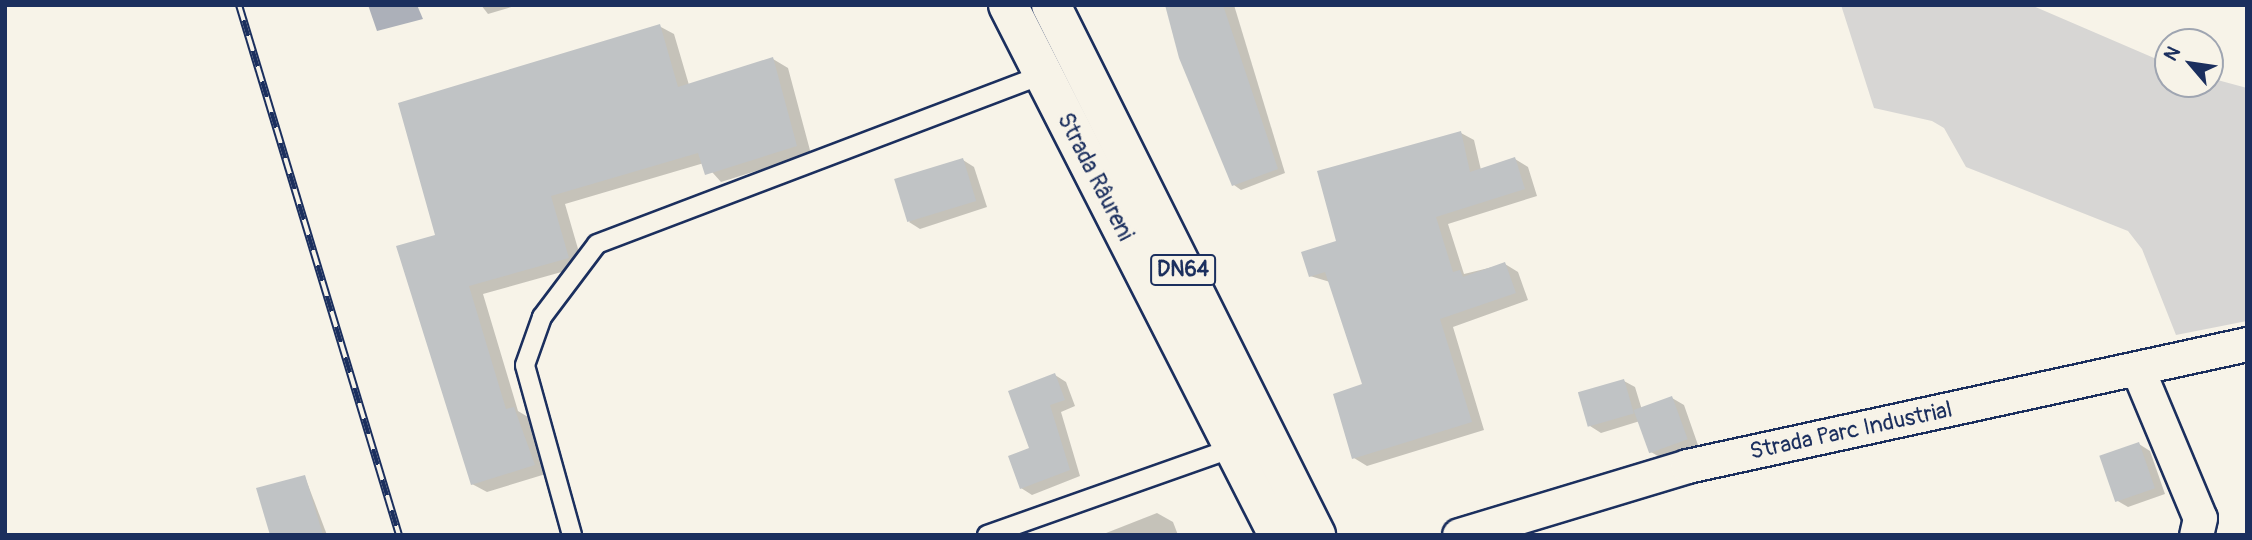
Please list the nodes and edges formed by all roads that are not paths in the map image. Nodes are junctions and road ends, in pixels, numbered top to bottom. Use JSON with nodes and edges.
{"nodes":[{"id":1,"x":1008,"y":5,"type":"edge"},
{"id":2,"x":1051,"y":5,"type":"edge"},
{"id":3,"x":1043,"y":75,"type":"junction"},
{"id":4,"x":2247,"y":344,"type":"edge"},
{"id":5,"x":2138,"y":370,"type":"junction"},
{"id":6,"x":1240,"y":461,"type":"junction"},
{"id":7,"x":572,"y":535,"type":"edge"},
{"id":8,"x":987,"y":535,"type":"edge"},
{"id":9,"x":1278,"y":535,"type":"edge"},
{"id":10,"x":1295,"y":535,"type":"edge"},
{"id":11,"x":1316,"y":535,"type":"edge"},
{"id":12,"x":1459,"y":535,"type":"edge"},
{"id":13,"x":2196,"y":535,"type":"edge"}],
"edges":[{"from":1,"to":3,"type":"main road","name":"Strada Râureni","number":"DN64"},
{"from":2,"to":11,"type":"main road","name":"Strada Râureni","number":"DN64"},
{"from":3,"to":6,"type":"main road","name":"Strada Râureni","number":"DN64"},
{"from":3,"to":7,"type":"lane"},
{"from":4,"to":5,"type":"street","name":"Strada Parc Industrial"},
{"from":5,"to":12,"type":"street","name":"Strada Parc Industrial"},
{"from":5,"to":13,"type":"street"},
{"from":6,"to":8,"type":"lane"},
{"from":6,"to":9,"type":"main road","name":"Strada Râureni","number":"DN64"},
{"from":6,"to":10,"type":"street"}]}
